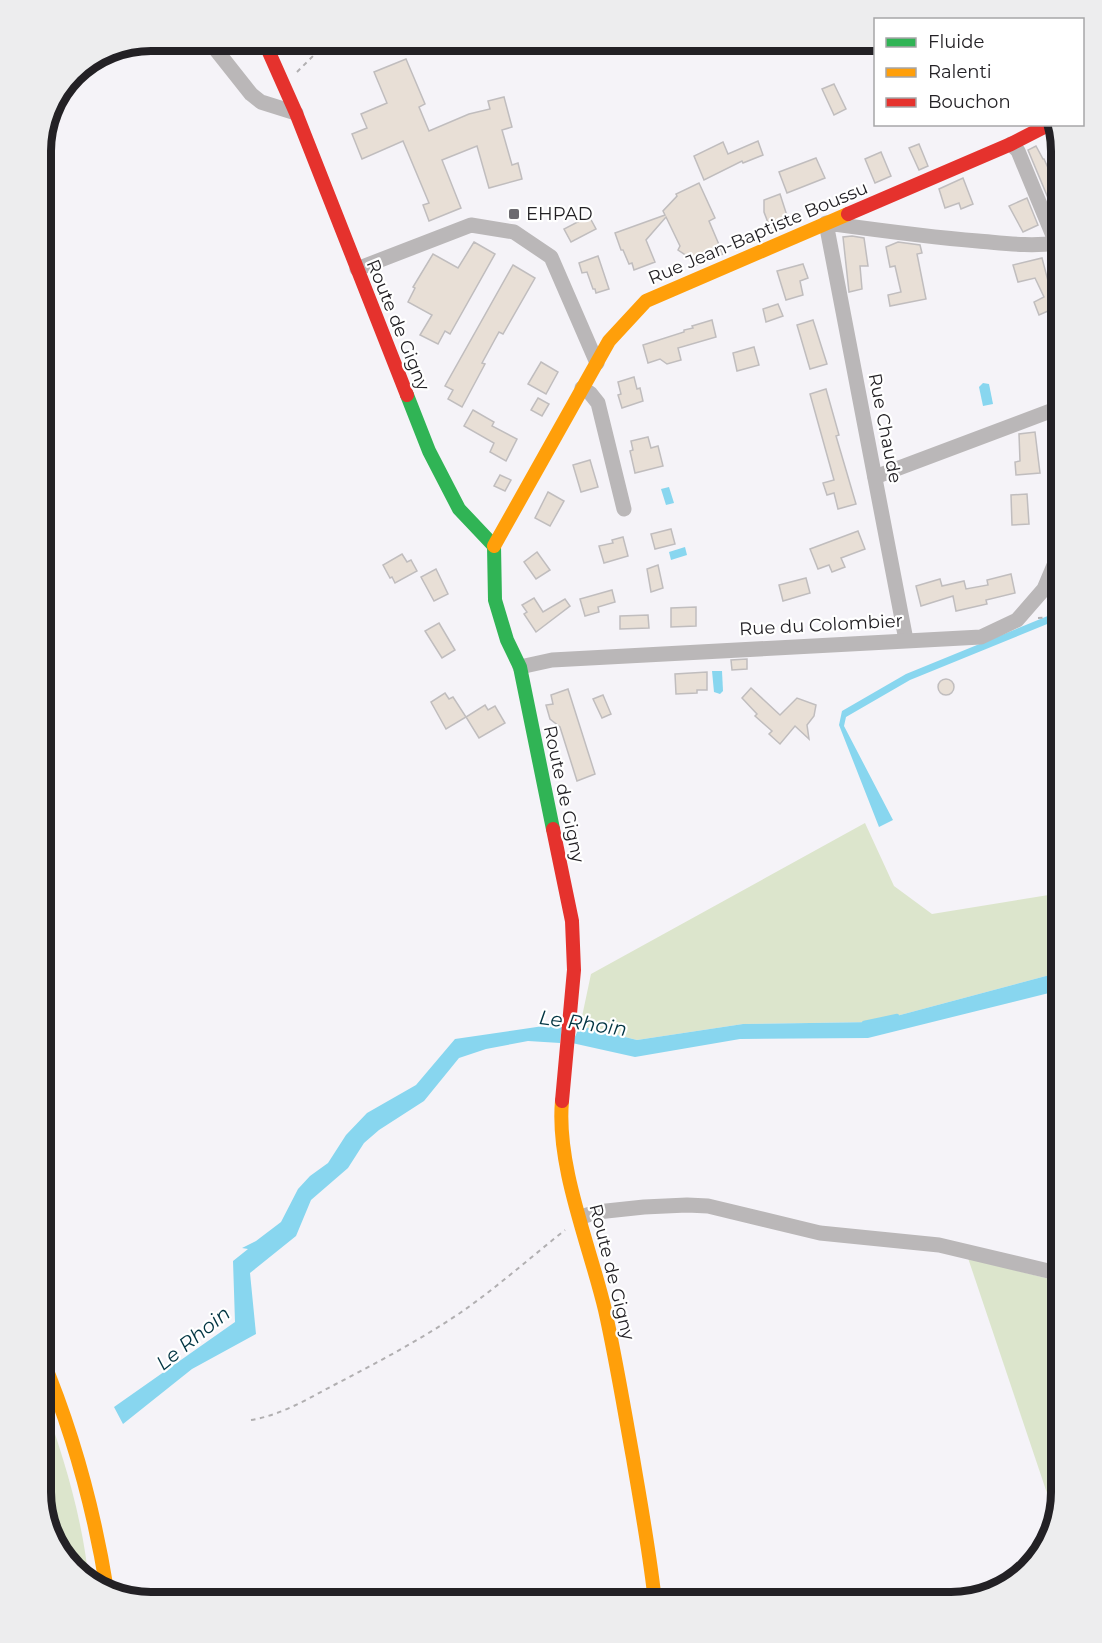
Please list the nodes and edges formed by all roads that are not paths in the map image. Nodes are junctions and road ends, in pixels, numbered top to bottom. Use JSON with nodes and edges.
{"nodes":[{"id":1,"x":218,"y":51,"type":"edge"},
{"id":2,"x":269,"y":51,"type":"edge"},
{"id":3,"x":296,"y":113,"type":"junction"},
{"id":4,"x":1046,"y":126,"type":"edge"},
{"id":5,"x":1011,"y":144,"type":"junction"},
{"id":6,"x":826,"y":223,"type":"junction"},
{"id":7,"x":1051,"y":230,"type":"edge"},
{"id":8,"x":1051,"y":246,"type":"edge"},
{"id":9,"x":357,"y":269,"type":"junction"},
{"id":10,"x":597,"y":363,"type":"junction"},
{"id":11,"x":582,"y":388,"type":"junction"},
{"id":12,"x":1051,"y":411,"type":"edge"},
{"id":13,"x":875,"y":477,"type":"junction"},
{"id":14,"x":624,"y":509,"type":"dead end"},
{"id":15,"x":494,"y":546,"type":"junction"},
{"id":16,"x":1051,"y":572,"type":"edge"},
{"id":17,"x":906,"y":640,"type":"junction"},
{"id":18,"x":520,"y":667,"type":"junction"},
{"id":19,"x":581,"y":1217,"type":"junction"},
{"id":20,"x":1051,"y":1271,"type":"edge"},
{"id":21,"x":51,"y":1382,"type":"edge"},
{"id":22,"x":107,"y":1582,"type":"edge"},
{"id":23,"x":654,"y":1592,"type":"edge"}],
"edges":[{"from":1,"to":3,"type":"street"},
{"from":2,"to":3,"type":"main road","name":"Route de Gigny"},
{"from":3,"to":9,"type":"main road","name":"Route de Gigny"},
{"from":4,"to":5,"type":"main road","name":"Rue Jean-Baptiste Boussu"},
{"from":5,"to":6,"type":"main road","name":"Rue Jean-Baptiste Boussu"},
{"from":5,"to":7,"type":"street"},
{"from":6,"to":8,"type":"street"},
{"from":6,"to":10,"type":"main road","name":"Rue Jean-Baptiste Boussu"},
{"from":6,"to":13,"type":"street","name":"Rue Chaude"},
{"from":9,"to":10,"type":"street"},
{"from":9,"to":15,"type":"main road","name":"Route de Gigny"},
{"from":10,"to":11,"type":"main road","name":"Rue Jean-Baptiste Boussu"},
{"from":11,"to":14,"type":"street"},
{"from":11,"to":15,"type":"main road","name":"Rue Jean-Baptiste Boussu"},
{"from":12,"to":13,"type":"street"},
{"from":13,"to":17,"type":"street","name":"Rue Chaude"},
{"from":15,"to":18,"type":"main road","name":"Route de Gigny"},
{"from":16,"to":17,"type":"street","name":"Rue du Colombier"},
{"from":17,"to":18,"type":"street","name":"Rue du Colombier"},
{"from":18,"to":19,"type":"main road","name":"Route de Gigny"},
{"from":19,"to":20,"type":"street"},
{"from":19,"to":23,"type":"main road","name":"Route de Gigny"},
{"from":21,"to":22,"type":"main road"}]}
